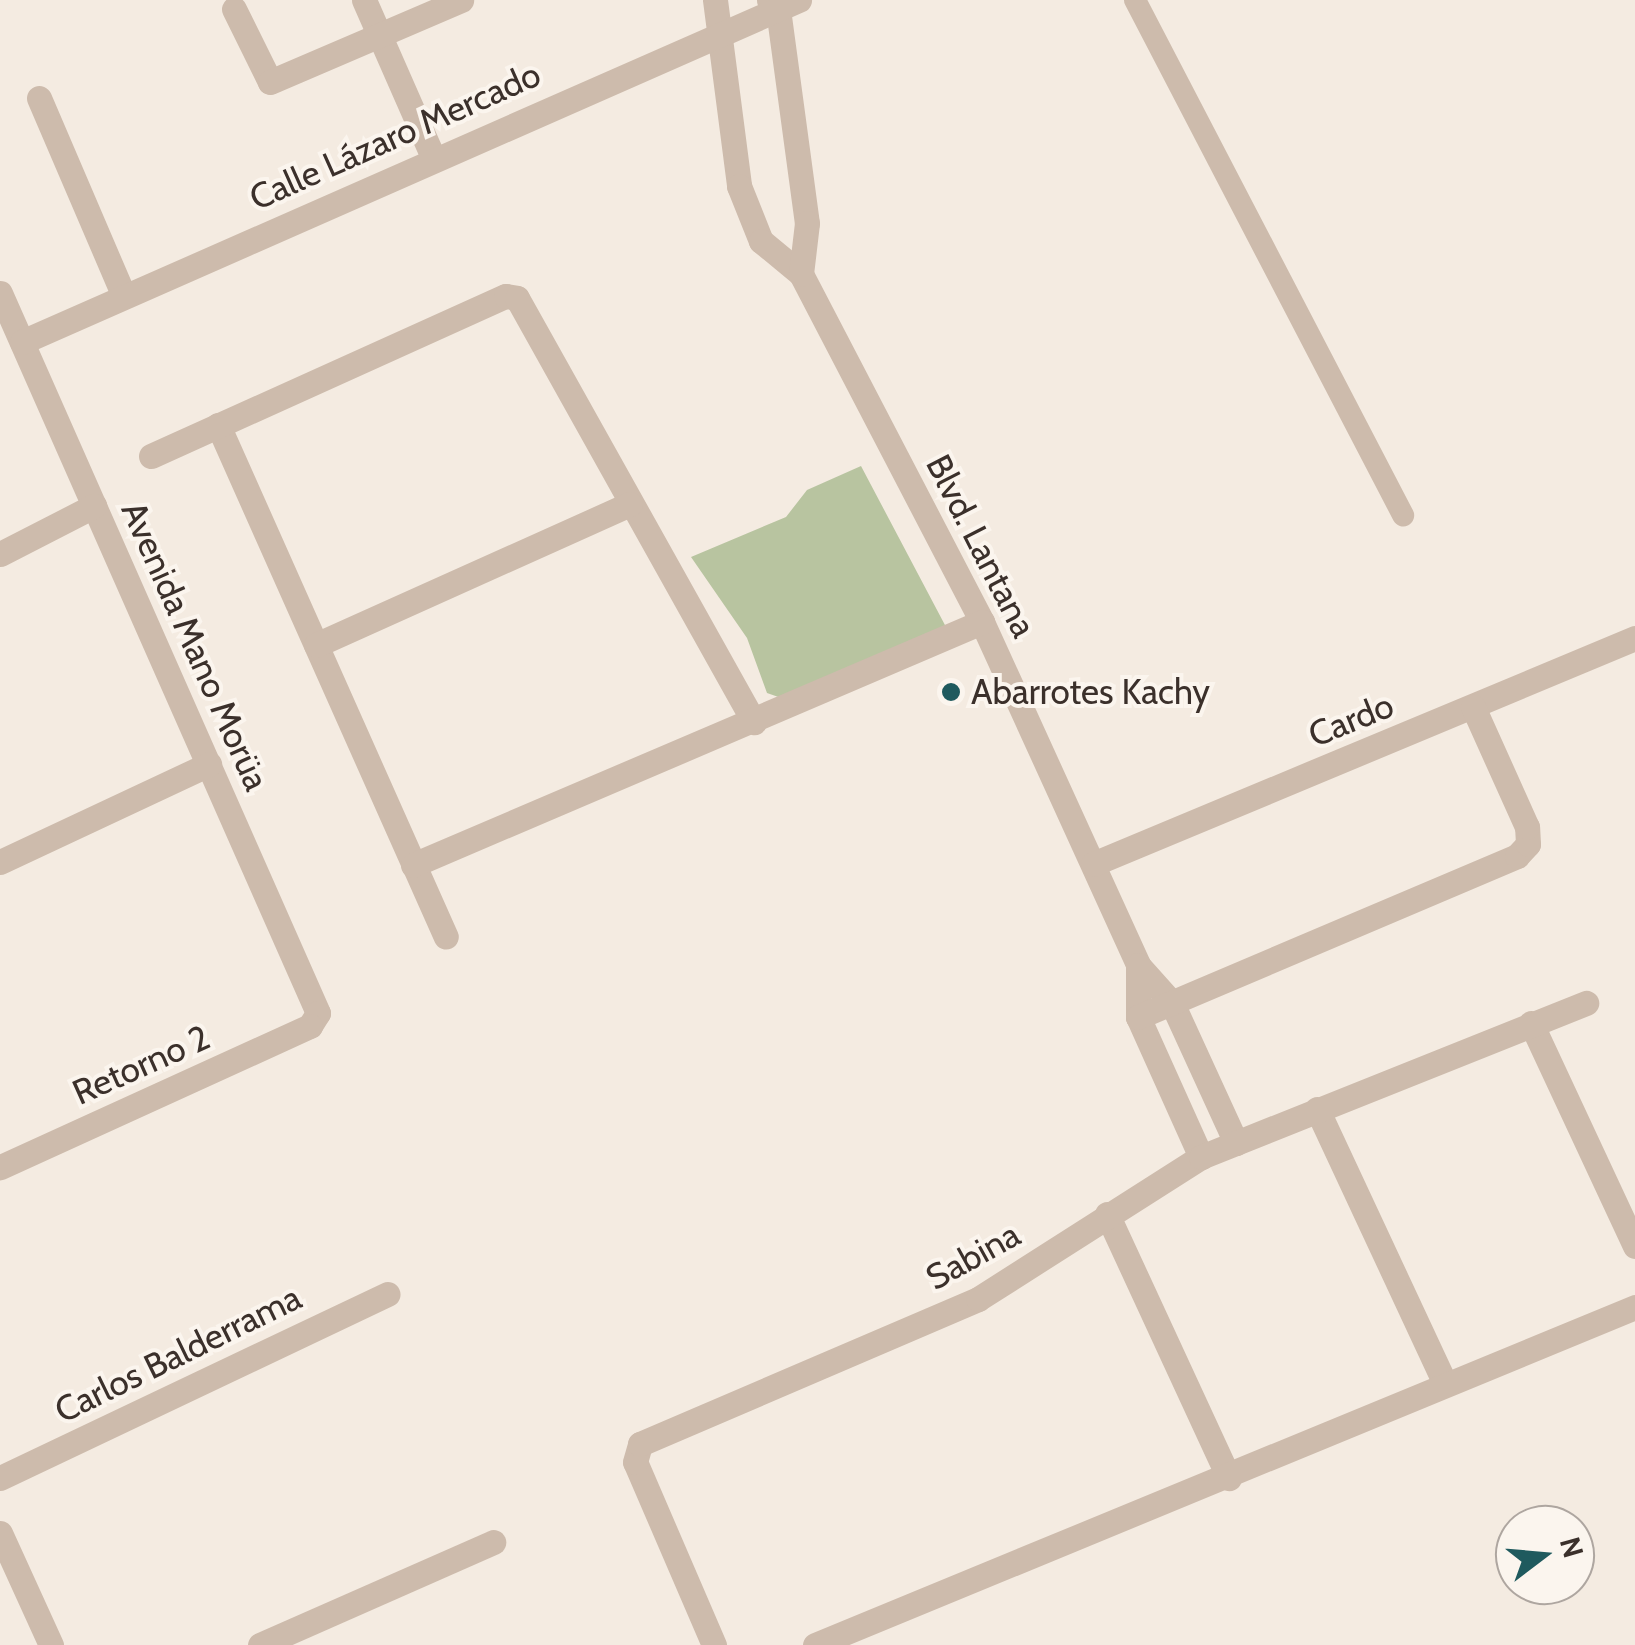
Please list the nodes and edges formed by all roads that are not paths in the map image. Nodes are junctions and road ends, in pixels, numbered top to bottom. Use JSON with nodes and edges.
{"nodes":[{"id":1,"x":364,"y":0,"type":"edge"},
{"id":2,"x":461,"y":0,"type":"edge"},
{"id":3,"x":714,"y":0,"type":"edge"},
{"id":4,"x":1134,"y":0,"type":"edge"},
{"id":5,"x":782,"y":3,"type":"edge"},
{"id":6,"x":234,"y":9,"type":"dead end"},
{"id":7,"x":715,"y":34,"type":"junction"},
{"id":8,"x":380,"y":36,"type":"junction"},
{"id":9,"x":39,"y":98,"type":"dead end"},
{"id":10,"x":434,"y":157,"type":"junction"},
{"id":11,"x":801,"y":274,"type":"junction"},
{"id":12,"x":0,"y":293,"type":"edge"},
{"id":13,"x":123,"y":294,"type":"junction"},
{"id":14,"x":22,"y":342,"type":"junction"},
{"id":15,"x":218,"y":425,"type":"junction"},
{"id":16,"x":151,"y":456,"type":"dead end"},
{"id":17,"x":630,"y":504,"type":"junction"},
{"id":18,"x":94,"y":506,"type":"junction"},
{"id":19,"x":1403,"y":515,"type":"dead end"},
{"id":20,"x":0,"y":554,"type":"edge"},
{"id":21,"x":982,"y":622,"type":"junction"},
{"id":22,"x":1635,"y":638,"type":"edge"},
{"id":23,"x":316,"y":645,"type":"junction"},
{"id":24,"x":1473,"y":707,"type":"junction"},
{"id":25,"x":754,"y":722,"type":"junction"},
{"id":26,"x":210,"y":764,"type":"junction"},
{"id":27,"x":0,"y":862,"type":"edge"},
{"id":28,"x":1093,"y":864,"type":"junction"},
{"id":29,"x":413,"y":865,"type":"junction"},
{"id":30,"x":446,"y":937,"type":"dead end"},
{"id":31,"x":1138,"y":965,"type":"junction"},
{"id":32,"x":1172,"y":1003,"type":"junction"},
{"id":33,"x":1586,"y":1003,"type":"dead end"},
{"id":34,"x":1138,"y":1017,"type":"junction"},
{"id":35,"x":1531,"y":1024,"type":"junction"},
{"id":36,"x":310,"y":1026,"type":"joint"},
{"id":37,"x":1317,"y":1109,"type":"junction"},
{"id":38,"x":1236,"y":1142,"type":"junction"},
{"id":39,"x":1201,"y":1158,"type":"junction"},
{"id":40,"x":0,"y":1167,"type":"edge"},
{"id":41,"x":1106,"y":1214,"type":"junction"},
{"id":42,"x":1635,"y":1246,"type":"edge"},
{"id":43,"x":387,"y":1294,"type":"dead end"},
{"id":44,"x":1632,"y":1310,"type":"edge"},
{"id":45,"x":1446,"y":1384,"type":"junction"},
{"id":46,"x":0,"y":1478,"type":"edge"},
{"id":47,"x":1229,"y":1478,"type":"junction"},
{"id":48,"x":0,"y":1534,"type":"edge"},
{"id":49,"x":493,"y":1542,"type":"dead end"},
{"id":50,"x":51,"y":1645,"type":"edge"},
{"id":51,"x":260,"y":1645,"type":"edge"},
{"id":52,"x":714,"y":1645,"type":"edge"},
{"id":53,"x":815,"y":1645,"type":"edge"}],
"edges":[{"from":1,"to":8,"type":"street"},
{"from":2,"to":8,"type":"street"},
{"from":3,"to":7,"type":"street"},
{"from":4,"to":19,"type":"lane"},
{"from":5,"to":7,"type":"street","name":"Calle Lázaro Mercado"},
{"from":5,"to":11,"type":"street"},
{"from":6,"to":8,"type":"street"},
{"from":7,"to":10,"type":"street","name":"Calle Lázaro Mercado"},
{"from":7,"to":11,"type":"street"},
{"from":8,"to":10,"type":"street"},
{"from":9,"to":13,"type":"street"},
{"from":10,"to":13,"type":"street","name":"Calle Lázaro Mercado"},
{"from":11,"to":21,"type":"street","name":"Blvd. Lantana"},
{"from":12,"to":14,"type":"street","name":"Avenida Mano Morüa"},
{"from":13,"to":14,"type":"street","name":"Calle Lázaro Mercado"},
{"from":14,"to":18,"type":"street","name":"Avenida Mano Morüa"},
{"from":15,"to":16,"type":"street"},
{"from":15,"to":17,"type":"street"},
{"from":15,"to":23,"type":"street"},
{"from":17,"to":23,"type":"street"},
{"from":17,"to":25,"type":"street"},
{"from":18,"to":20,"type":"street"},
{"from":18,"to":26,"type":"street","name":"Avenida Mano Morüa"},
{"from":21,"to":25,"type":"street"},
{"from":21,"to":28,"type":"street","name":"Blvd. Lantana"},
{"from":22,"to":24,"type":"street","name":"Cardo"},
{"from":23,"to":29,"type":"street"},
{"from":24,"to":28,"type":"street","name":"Cardo"},
{"from":24,"to":32,"type":"street"},
{"from":25,"to":29,"type":"street"},
{"from":26,"to":27,"type":"street"},
{"from":26,"to":36,"type":"street","name":"Avenida Mano Morüa"},
{"from":28,"to":31,"type":"street","name":"Blvd. Lantana"},
{"from":29,"to":30,"type":"street"},
{"from":31,"to":32,"type":"street"},
{"from":31,"to":34,"type":"street"},
{"from":32,"to":34,"type":"street"},
{"from":32,"to":38,"type":"street"},
{"from":33,"to":35,"type":"street","name":"Sabina"},
{"from":34,"to":39,"type":"street"},
{"from":35,"to":37,"type":"street","name":"Sabina"},
{"from":35,"to":42,"type":"street"},
{"from":36,"to":40,"type":"street","name":"Retorno 2"},
{"from":37,"to":38,"type":"street","name":"Sabina"},
{"from":37,"to":45,"type":"street"},
{"from":38,"to":39,"type":"street","name":"Sabina"},
{"from":39,"to":41,"type":"street","name":"Sabina"},
{"from":41,"to":47,"type":"street"},
{"from":41,"to":52,"type":"street","name":"Sabina"},
{"from":43,"to":46,"type":"street","name":"Carlos Balderrama"},
{"from":44,"to":45,"type":"street"},
{"from":45,"to":47,"type":"street"},
{"from":47,"to":53,"type":"street"},
{"from":48,"to":50,"type":"street"},
{"from":49,"to":51,"type":"street"}]}
